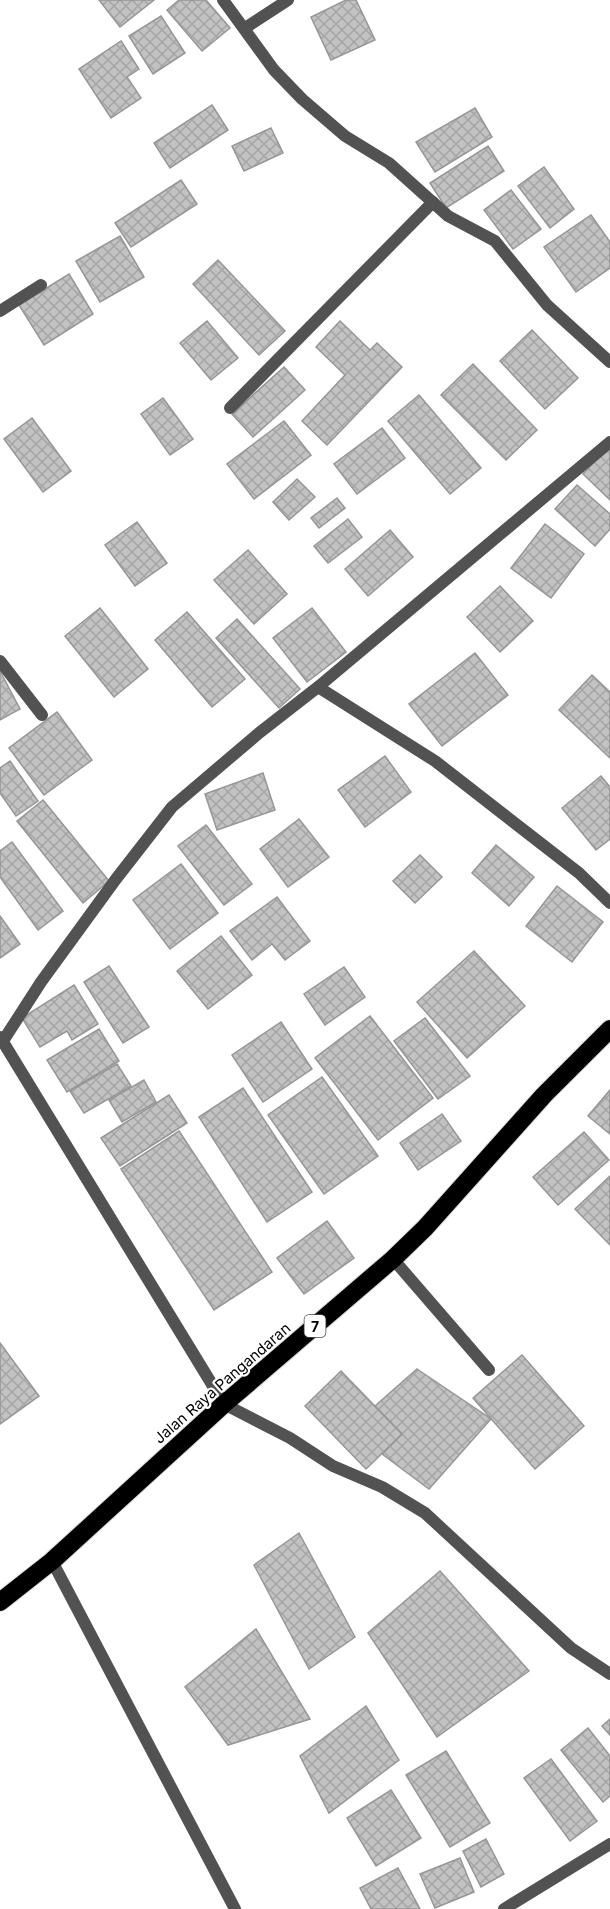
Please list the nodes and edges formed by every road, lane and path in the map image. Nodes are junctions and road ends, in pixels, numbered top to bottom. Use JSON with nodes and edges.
{"nodes":[{"id":1,"x":223,"y":0,"type":"edge"},
{"id":2,"x":288,"y":0,"type":"edge"},
{"id":3,"x":245,"y":28,"type":"junction"},
{"id":4,"x":433,"y":202,"type":"junction"},
{"id":5,"x":41,"y":285,"type":"dead end"},
{"id":6,"x":0,"y":311,"type":"edge"},
{"id":7,"x":610,"y":362,"type":"edge"},
{"id":8,"x":230,"y":408,"type":"dead end"},
{"id":9,"x":610,"y":442,"type":"edge"},
{"id":10,"x":0,"y":661,"type":"edge"},
{"id":11,"x":318,"y":687,"type":"junction"},
{"id":12,"x":42,"y":715,"type":"dead end"},
{"id":13,"x":610,"y":903,"type":"edge"},
{"id":14,"x":610,"y":1029,"type":"edge"},
{"id":15,"x":2,"y":1039,"type":"edge"},
{"id":16,"x":393,"y":1259,"type":"junction"},
{"id":17,"x":489,"y":1370,"type":"dead end"},
{"id":18,"x":224,"y":1404,"type":"junction"},
{"id":19,"x":52,"y":1561,"type":"junction"},
{"id":20,"x":0,"y":1602,"type":"edge"},
{"id":21,"x":610,"y":1674,"type":"edge"},
{"id":22,"x":610,"y":1844,"type":"edge"},
{"id":23,"x":235,"y":1909,"type":"edge"},
{"id":24,"x":504,"y":1909,"type":"edge"}],
"edges":[{"from":1,"to":3,"type":"street"},
{"from":2,"to":3,"type":"street"},
{"from":3,"to":4,"type":"street"},
{"from":4,"to":7,"type":"street"},
{"from":4,"to":8,"type":"street"},
{"from":5,"to":6,"type":"street"},
{"from":9,"to":11,"type":"street"},
{"from":10,"to":12,"type":"street"},
{"from":11,"to":13,"type":"street"},
{"from":11,"to":15,"type":"street"},
{"from":14,"to":16,"type":"highway","name":"Jalan Raya Pangandaran","number":"7"},
{"from":15,"to":18,"type":"street"},
{"from":16,"to":17,"type":"street"},
{"from":16,"to":18,"type":"highway","name":"Jalan Raya Pangandaran","number":"7"},
{"from":18,"to":19,"type":"highway","name":"Jalan Raya Pangandaran","number":"7"},
{"from":18,"to":21,"type":"street"},
{"from":19,"to":20,"type":"highway","name":"Jalan Raya Pangandaran","number":"7"},
{"from":19,"to":23,"type":"street"},
{"from":22,"to":24,"type":"street"}]}
